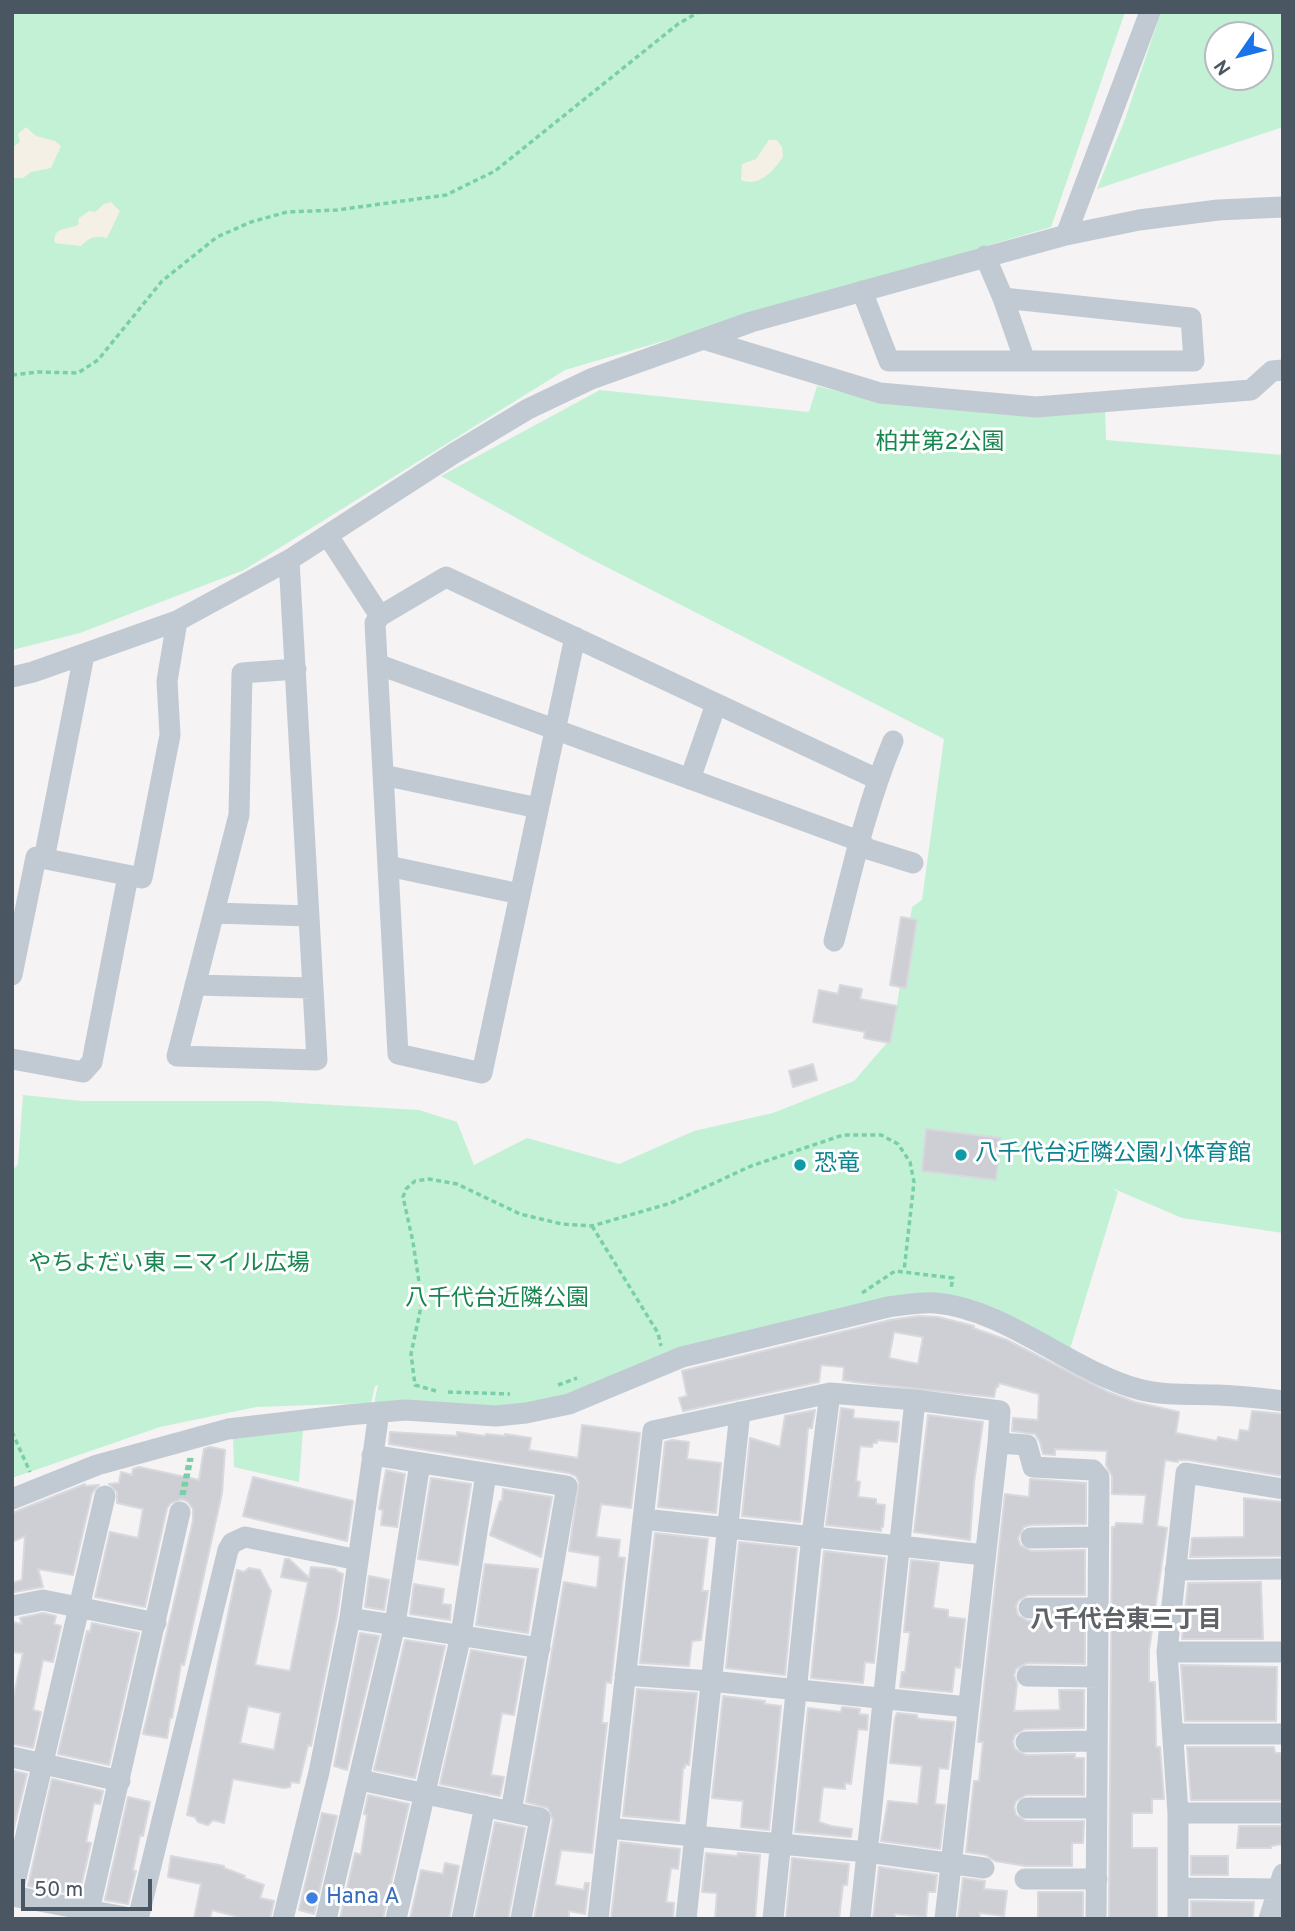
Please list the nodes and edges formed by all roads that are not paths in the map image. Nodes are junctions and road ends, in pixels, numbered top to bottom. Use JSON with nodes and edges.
{"nodes":[{"id":1,"x":1150,"y":12,"type":"edge"},
{"id":2,"x":1283,"y":207,"type":"edge"},
{"id":3,"x":1066,"y":235,"type":"junction"},
{"id":4,"x":985,"y":256,"type":"junction"},
{"id":5,"x":862,"y":291,"type":"junction"},
{"id":6,"x":1003,"y":298,"type":"junction"},
{"id":7,"x":704,"y":339,"type":"junction"},
{"id":8,"x":1025,"y":361,"type":"junction"},
{"id":9,"x":1283,"y":370,"type":"edge"},
{"id":10,"x":328,"y":536,"type":"junction"},
{"id":11,"x":289,"y":561,"type":"junction"},
{"id":12,"x":380,"y":615,"type":"junction"},
{"id":13,"x":177,"y":621,"type":"junction"},
{"id":14,"x":575,"y":637,"type":"junction"},
{"id":15,"x":84,"y":655,"type":"junction"},
{"id":16,"x":377,"y":664,"type":"junction"},
{"id":17,"x":296,"y":669,"type":"junction"},
{"id":18,"x":12,"y":677,"type":"edge"},
{"id":19,"x":716,"y":704,"type":"junction"},
{"id":20,"x":555,"y":729,"type":"junction"},
{"id":21,"x":893,"y":741,"type":"dead end"},
{"id":22,"x":383,"y":775,"type":"junction"},
{"id":23,"x":690,"y":779,"type":"junction"},
{"id":24,"x":877,"y":779,"type":"junction"},
{"id":25,"x":538,"y":808,"type":"junction"},
{"id":26,"x":859,"y":841,"type":"junction"},
{"id":27,"x":44,"y":859,"type":"junction"},
{"id":28,"x":913,"y":863,"type":"dead end"},
{"id":29,"x":388,"y":866,"type":"junction"},
{"id":30,"x":128,"y":876,"type":"junction"},
{"id":31,"x":520,"y":894,"type":"junction"},
{"id":32,"x":214,"y":913,"type":"junction"},
{"id":33,"x":309,"y":916,"type":"junction"},
{"id":34,"x":834,"y":941,"type":"dead end"},
{"id":35,"x":12,"y":975,"type":"edge"},
{"id":36,"x":195,"y":985,"type":"junction"},
{"id":37,"x":313,"y":988,"type":"junction"},
{"id":38,"x":12,"y":1059,"type":"edge"},
{"id":39,"x":830,"y":1393,"type":"junction"},
{"id":40,"x":915,"y":1400,"type":"junction"},
{"id":41,"x":1283,"y":1401,"type":"edge"},
{"id":42,"x":379,"y":1412,"type":"junction"},
{"id":43,"x":740,"y":1412,"type":"junction"},
{"id":44,"x":998,"y":1443,"type":"junction"},
{"id":45,"x":372,"y":1455,"type":"junction"},
{"id":46,"x":420,"y":1463,"type":"junction"},
{"id":47,"x":486,"y":1474,"type":"junction"},
{"id":48,"x":1283,"y":1489,"type":"edge"},
{"id":49,"x":105,"y":1496,"type":"dead end"},
{"id":50,"x":12,"y":1499,"type":"edge"},
{"id":51,"x":180,"y":1505,"type":"road end"},
{"id":52,"x":643,"y":1519,"type":"junction"},
{"id":53,"x":727,"y":1528,"type":"junction"},
{"id":54,"x":812,"y":1535,"type":"junction"},
{"id":55,"x":1098,"y":1537,"type":"junction"},
{"id":56,"x":1031,"y":1538,"type":"dead end"},
{"id":57,"x":898,"y":1546,"type":"junction"},
{"id":58,"x":985,"y":1555,"type":"junction"},
{"id":59,"x":358,"y":1560,"type":"junction"},
{"id":60,"x":1283,"y":1569,"type":"edge"},
{"id":61,"x":1175,"y":1570,"type":"junction"},
{"id":62,"x":12,"y":1606,"type":"edge"},
{"id":63,"x":80,"y":1607,"type":"junction"},
{"id":64,"x":1029,"y":1608,"type":"dead end"},
{"id":65,"x":1097,"y":1608,"type":"junction"},
{"id":66,"x":350,"y":1618,"type":"junction"},
{"id":67,"x":156,"y":1623,"type":"junction"},
{"id":68,"x":395,"y":1624,"type":"junction"},
{"id":69,"x":461,"y":1635,"type":"junction"},
{"id":70,"x":540,"y":1648,"type":"junction"},
{"id":71,"x":1167,"y":1652,"type":"junction"},
{"id":72,"x":1283,"y":1652,"type":"edge"},
{"id":73,"x":625,"y":1675,"type":"junction"},
{"id":74,"x":1027,"y":1676,"type":"dead end"},
{"id":75,"x":1097,"y":1677,"type":"junction"},
{"id":76,"x":710,"y":1681,"type":"junction"},
{"id":77,"x":796,"y":1690,"type":"junction"},
{"id":78,"x":883,"y":1699,"type":"junction"},
{"id":79,"x":968,"y":1707,"type":"junction"},
{"id":80,"x":1173,"y":1734,"type":"junction"},
{"id":81,"x":1283,"y":1734,"type":"edge"},
{"id":82,"x":1096,"y":1741,"type":"junction"},
{"id":83,"x":1026,"y":1742,"type":"dead end"},
{"id":84,"x":12,"y":1757,"type":"edge"},
{"id":85,"x":42,"y":1762,"type":"junction"},
{"id":86,"x":120,"y":1780,"type":"junction"},
{"id":87,"x":360,"y":1780,"type":"junction"},
{"id":88,"x":426,"y":1794,"type":"junction"},
{"id":89,"x":485,"y":1806,"type":"junction"},
{"id":90,"x":1027,"y":1808,"type":"dead end"},
{"id":91,"x":1096,"y":1808,"type":"junction"},
{"id":92,"x":511,"y":1812,"type":"junction"},
{"id":93,"x":1283,"y":1813,"type":"edge"},
{"id":94,"x":1178,"y":1814,"type":"junction"},
{"id":95,"x":20,"y":1826,"type":"edge"},
{"id":96,"x":608,"y":1828,"type":"junction"},
{"id":97,"x":695,"y":1836,"type":"junction"},
{"id":98,"x":780,"y":1846,"type":"junction"},
{"id":99,"x":867,"y":1852,"type":"junction"},
{"id":100,"x":951,"y":1863,"type":"junction"},
{"id":101,"x":984,"y":1868,"type":"dead end"},
{"id":102,"x":1025,"y":1879,"type":"dead end"},
{"id":103,"x":1097,"y":1879,"type":"junction"},
{"id":104,"x":1280,"y":1881,"type":"edge"},
{"id":105,"x":1178,"y":1888,"type":"junction"},
{"id":106,"x":13,"y":1898,"type":"edge"},
{"id":107,"x":95,"y":1914,"type":"edge"},
{"id":108,"x":137,"y":1919,"type":"edge"},
{"id":109,"x":283,"y":1919,"type":"edge"},
{"id":110,"x":326,"y":1919,"type":"edge"},
{"id":111,"x":396,"y":1919,"type":"edge"},
{"id":112,"x":462,"y":1919,"type":"edge"},
{"id":113,"x":522,"y":1919,"type":"edge"},
{"id":114,"x":598,"y":1919,"type":"edge"},
{"id":115,"x":686,"y":1919,"type":"edge"},
{"id":116,"x":773,"y":1919,"type":"edge"},
{"id":117,"x":860,"y":1919,"type":"edge"},
{"id":118,"x":945,"y":1919,"type":"edge"},
{"id":119,"x":1096,"y":1919,"type":"edge"},
{"id":120,"x":1178,"y":1919,"type":"edge"},
{"id":121,"x":1269,"y":1919,"type":"edge"}],
"edges":[{"from":1,"to":3,"type":"street"},
{"from":2,"to":3,"type":"street"},
{"from":3,"to":4,"type":"street"},
{"from":4,"to":5,"type":"street"},
{"from":4,"to":6,"type":"street"},
{"from":5,"to":7,"type":"street"},
{"from":5,"to":8,"type":"street"},
{"from":6,"to":8,"type":"street"},
{"from":6,"to":8,"type":"street"},
{"from":7,"to":9,"type":"street"},
{"from":7,"to":10,"type":"street"},
{"from":10,"to":11,"type":"street"},
{"from":10,"to":12,"type":"street"},
{"from":11,"to":13,"type":"street"},
{"from":11,"to":17,"type":"street"},
{"from":12,"to":14,"type":"street"},
{"from":12,"to":16,"type":"street"},
{"from":13,"to":15,"type":"street"},
{"from":13,"to":30,"type":"street"},
{"from":14,"to":19,"type":"street"},
{"from":14,"to":20,"type":"street"},
{"from":15,"to":18,"type":"street"},
{"from":15,"to":27,"type":"street"},
{"from":16,"to":20,"type":"street"},
{"from":16,"to":22,"type":"street"},
{"from":17,"to":32,"type":"street"},
{"from":17,"to":33,"type":"street"},
{"from":19,"to":23,"type":"street"},
{"from":19,"to":24,"type":"street"},
{"from":20,"to":23,"type":"street"},
{"from":20,"to":25,"type":"street"},
{"from":21,"to":24,"type":"street"},
{"from":22,"to":25,"type":"street"},
{"from":22,"to":29,"type":"street"},
{"from":23,"to":26,"type":"street"},
{"from":24,"to":26,"type":"street"},
{"from":25,"to":31,"type":"street"},
{"from":26,"to":28,"type":"street"},
{"from":26,"to":34,"type":"street"},
{"from":27,"to":30,"type":"street"},
{"from":27,"to":35,"type":"street"},
{"from":29,"to":31,"type":"street"},
{"from":29,"to":31,"type":"street"},
{"from":30,"to":38,"type":"street"},
{"from":32,"to":33,"type":"street"},
{"from":32,"to":36,"type":"street"},
{"from":33,"to":37,"type":"street"},
{"from":36,"to":37,"type":"street"},
{"from":36,"to":37,"type":"street"},
{"from":39,"to":40,"type":"street"},
{"from":39,"to":43,"type":"street"},
{"from":39,"to":54,"type":"street"},
{"from":40,"to":44,"type":"street"},
{"from":40,"to":57,"type":"street"},
{"from":41,"to":42,"type":"street"},
{"from":42,"to":45,"type":"street"},
{"from":42,"to":50,"type":"street"},
{"from":43,"to":52,"type":"street"},
{"from":43,"to":53,"type":"street"},
{"from":44,"to":55,"type":"street"},
{"from":44,"to":58,"type":"street"},
{"from":45,"to":46,"type":"street"},
{"from":45,"to":59,"type":"street"},
{"from":46,"to":47,"type":"street"},
{"from":46,"to":68,"type":"street"},
{"from":47,"to":69,"type":"street"},
{"from":47,"to":70,"type":"street"},
{"from":48,"to":61,"type":"street"},
{"from":49,"to":63,"type":"street"},
{"from":51,"to":67,"type":"street"},
{"from":52,"to":53,"type":"street"},
{"from":52,"to":73,"type":"street"},
{"from":53,"to":54,"type":"street"},
{"from":53,"to":76,"type":"street"},
{"from":54,"to":57,"type":"street"},
{"from":54,"to":77,"type":"street"},
{"from":55,"to":56,"type":"street"},
{"from":55,"to":65,"type":"street"},
{"from":57,"to":58,"type":"street"},
{"from":57,"to":78,"type":"street"},
{"from":58,"to":79,"type":"street"},
{"from":59,"to":66,"type":"street"},
{"from":59,"to":108,"type":"street"},
{"from":60,"to":61,"type":"street"},
{"from":61,"to":71,"type":"street"},
{"from":62,"to":63,"type":"street"},
{"from":63,"to":67,"type":"street"},
{"from":63,"to":85,"type":"street"},
{"from":64,"to":65,"type":"street"},
{"from":65,"to":75,"type":"street"},
{"from":66,"to":68,"type":"street"},
{"from":66,"to":109,"type":"street"},
{"from":67,"to":86,"type":"street"},
{"from":68,"to":69,"type":"street"},
{"from":68,"to":87,"type":"street"},
{"from":69,"to":70,"type":"street"},
{"from":69,"to":88,"type":"street"},
{"from":70,"to":92,"type":"street"},
{"from":71,"to":72,"type":"street"},
{"from":71,"to":80,"type":"street"},
{"from":73,"to":76,"type":"street"},
{"from":73,"to":96,"type":"street"},
{"from":74,"to":75,"type":"street"},
{"from":75,"to":82,"type":"street"},
{"from":76,"to":77,"type":"street"},
{"from":76,"to":97,"type":"street"},
{"from":77,"to":78,"type":"street"},
{"from":77,"to":98,"type":"street"},
{"from":78,"to":79,"type":"street"},
{"from":78,"to":99,"type":"street"},
{"from":79,"to":100,"type":"street"},
{"from":80,"to":81,"type":"street"},
{"from":80,"to":94,"type":"street"},
{"from":82,"to":83,"type":"street"},
{"from":82,"to":91,"type":"street"},
{"from":84,"to":85,"type":"street"},
{"from":85,"to":86,"type":"street"},
{"from":85,"to":95,"type":"street"},
{"from":86,"to":107,"type":"street"},
{"from":87,"to":88,"type":"street"},
{"from":87,"to":110,"type":"street"},
{"from":88,"to":89,"type":"street"},
{"from":88,"to":111,"type":"street"},
{"from":89,"to":92,"type":"street"},
{"from":89,"to":112,"type":"street"},
{"from":90,"to":91,"type":"street"},
{"from":91,"to":103,"type":"street"},
{"from":92,"to":113,"type":"street"},
{"from":93,"to":94,"type":"street"},
{"from":94,"to":105,"type":"street"},
{"from":95,"to":106,"type":"street"},
{"from":96,"to":97,"type":"street"},
{"from":96,"to":114,"type":"street"},
{"from":97,"to":98,"type":"street"},
{"from":97,"to":115,"type":"street"},
{"from":98,"to":99,"type":"street"},
{"from":98,"to":116,"type":"street"},
{"from":99,"to":100,"type":"street"},
{"from":99,"to":117,"type":"street"},
{"from":100,"to":101,"type":"street"},
{"from":100,"to":118,"type":"street"},
{"from":102,"to":103,"type":"street"},
{"from":103,"to":119,"type":"street"},
{"from":104,"to":105,"type":"street"},
{"from":104,"to":121,"type":"street"},
{"from":105,"to":120,"type":"street"},
{"from":106,"to":107,"type":"street"},
{"from":107,"to":108,"type":"street"}]}
